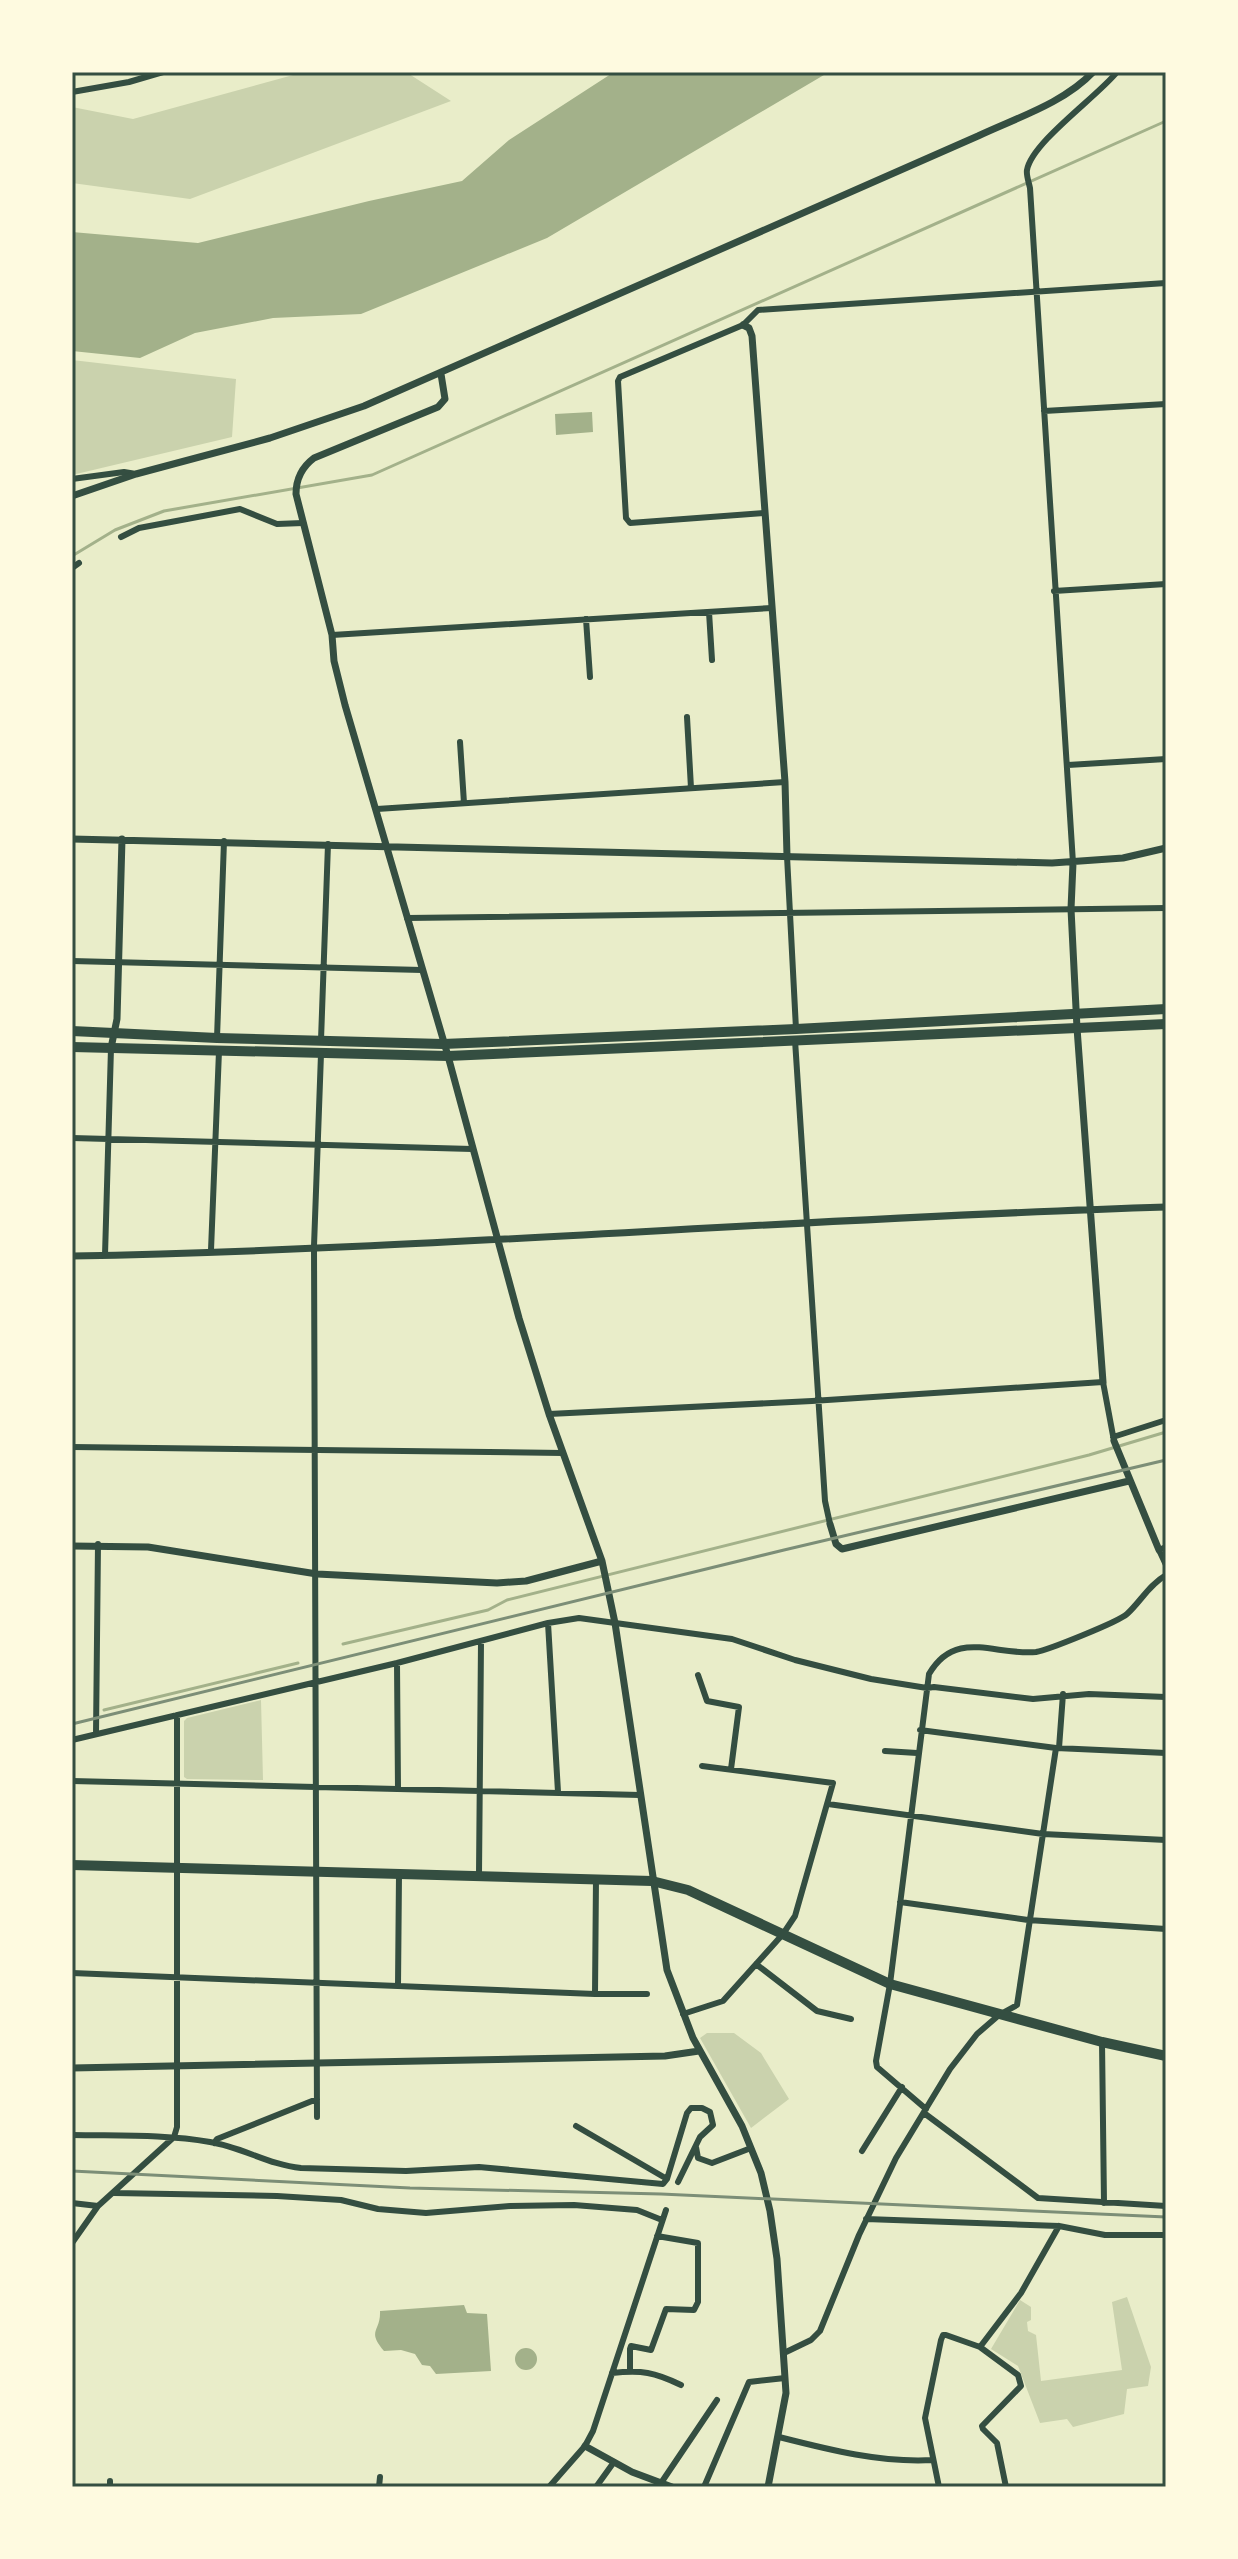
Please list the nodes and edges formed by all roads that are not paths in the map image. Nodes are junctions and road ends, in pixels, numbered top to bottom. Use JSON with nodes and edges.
{"nodes":[{"id":1,"x":163,"y":72,"type":"edge"},
{"id":2,"x":1093,"y":72,"type":"edge"},
{"id":3,"x":1117,"y":72,"type":"edge"},
{"id":4,"x":72,"y":92,"type":"edge"},
{"id":5,"x":1166,"y":283,"type":"edge"},
{"id":6,"x":1036,"y":292,"type":"junction"},
{"id":7,"x":743,"y":325,"type":"junction"},
{"id":8,"x":441,"y":374,"type":"junction"},
{"id":9,"x":1166,"y":404,"type":"edge"},
{"id":10,"x":1044,"y":411,"type":"junction"},
{"id":11,"x":136,"y":474,"type":"junction"},
{"id":12,"x":72,"y":479,"type":"edge"},
{"id":13,"x":72,"y":496,"type":"edge"},
{"id":14,"x":765,"y":513,"type":"junction"},
{"id":15,"x":303,"y":523,"type":"junction"},
{"id":16,"x":121,"y":537,"type":"dead end"},
{"id":17,"x":79,"y":563,"type":"dead end"},
{"id":18,"x":72,"y":568,"type":"edge"},
{"id":19,"x":1166,"y":584,"type":"edge"},
{"id":20,"x":1054,"y":591,"type":"junction"},
{"id":21,"x":772,"y":608,"type":"junction"},
{"id":22,"x":709,"y":612,"type":"junction"},
{"id":23,"x":586,"y":619,"type":"junction"},
{"id":24,"x":332,"y":635,"type":"junction"},
{"id":25,"x":712,"y":660,"type":"dead end"},
{"id":26,"x":590,"y":677,"type":"dead end"},
{"id":27,"x":687,"y":717,"type":"dead end"},
{"id":28,"x":460,"y":742,"type":"dead end"},
{"id":29,"x":1166,"y":759,"type":"edge"},
{"id":30,"x":1068,"y":765,"type":"junction"},
{"id":31,"x":785,"y":782,"type":"junction"},
{"id":32,"x":691,"y":788,"type":"junction"},
{"id":33,"x":464,"y":803,"type":"junction"},
{"id":34,"x":377,"y":809,"type":"junction"},
{"id":35,"x":72,"y":839,"type":"edge"},
{"id":36,"x":122,"y":839,"type":"junction"},
{"id":37,"x":224,"y":841,"type":"junction"},
{"id":38,"x":328,"y":844,"type":"junction"},
{"id":39,"x":385,"y":846,"type":"junction"},
{"id":40,"x":1166,"y":848,"type":"edge"},
{"id":41,"x":787,"y":856,"type":"junction"},
{"id":42,"x":1073,"y":863,"type":"junction"},
{"id":43,"x":1166,"y":908,"type":"edge"},
{"id":44,"x":1071,"y":909,"type":"junction"},
{"id":45,"x":790,"y":912,"type":"junction"},
{"id":46,"x":407,"y":918,"type":"junction"},
{"id":47,"x":72,"y":961,"type":"edge"},
{"id":48,"x":118,"y":962,"type":"junction"},
{"id":49,"x":220,"y":965,"type":"junction"},
{"id":50,"x":323,"y":968,"type":"junction"},
{"id":51,"x":422,"y":970,"type":"junction"},
{"id":52,"x":1166,"y":1009,"type":"edge"},
{"id":53,"x":1076,"y":1012,"type":"junction"},
{"id":54,"x":1166,"y":1024,"type":"edge"},
{"id":55,"x":1077,"y":1028,"type":"junction"},
{"id":56,"x":72,"y":1031,"type":"edge"},
{"id":57,"x":114,"y":1033,"type":"junction"},
{"id":58,"x":796,"y":1034,"type":"junction"},
{"id":59,"x":217,"y":1038,"type":"junction"},
{"id":60,"x":321,"y":1041,"type":"junction"},
{"id":61,"x":443,"y":1044,"type":"junction"},
{"id":62,"x":72,"y":1047,"type":"edge"},
{"id":63,"x":111,"y":1048,"type":"junction"},
{"id":64,"x":219,"y":1051,"type":"junction"},
{"id":65,"x":321,"y":1054,"type":"junction"},
{"id":66,"x":448,"y":1056,"type":"junction"},
{"id":67,"x":72,"y":1138,"type":"edge"},
{"id":68,"x":108,"y":1139,"type":"junction"},
{"id":69,"x":214,"y":1142,"type":"junction"},
{"id":70,"x":318,"y":1144,"type":"junction"},
{"id":71,"x":472,"y":1149,"type":"junction"},
{"id":72,"x":1166,"y":1207,"type":"edge"},
{"id":73,"x":1090,"y":1209,"type":"junction"},
{"id":74,"x":808,"y":1221,"type":"junction"},
{"id":75,"x":497,"y":1240,"type":"junction"},
{"id":76,"x":314,"y":1246,"type":"junction"},
{"id":77,"x":211,"y":1250,"type":"junction"},
{"id":78,"x":105,"y":1255,"type":"junction"},
{"id":79,"x":72,"y":1256,"type":"edge"},
{"id":80,"x":1103,"y":1382,"type":"junction"},
{"id":81,"x":819,"y":1399,"type":"junction"},
{"id":82,"x":549,"y":1414,"type":"junction"},
{"id":83,"x":1166,"y":1420,"type":"edge"},
{"id":84,"x":1113,"y":1439,"type":"junction"},
{"id":85,"x":72,"y":1447,"type":"edge"},
{"id":86,"x":317,"y":1449,"type":"junction"},
{"id":87,"x":563,"y":1453,"type":"junction"},
{"id":88,"x":1129,"y":1481,"type":"junction"},
{"id":89,"x":830,"y":1524,"type":"joint"},
{"id":90,"x":98,"y":1544,"type":"junction"},
{"id":91,"x":72,"y":1546,"type":"edge"},
{"id":92,"x":1163,"y":1549,"type":"edge"},
{"id":93,"x":602,"y":1561,"type":"junction"},
{"id":94,"x":1166,"y":1565,"type":"edge"},
{"id":95,"x":317,"y":1574,"type":"junction"},
{"id":96,"x":1166,"y":1575,"type":"edge"},
{"id":97,"x":548,"y":1623,"type":"junction"},
{"id":98,"x":615,"y":1623,"type":"junction"},
{"id":99,"x":481,"y":1642,"type":"junction"},
{"id":100,"x":397,"y":1663,"type":"junction"},
{"id":101,"x":698,"y":1675,"type":"dead end"},
{"id":102,"x":317,"y":1681,"type":"junction"},
{"id":103,"x":927,"y":1688,"type":"junction"},
{"id":104,"x":1063,"y":1694,"type":"junction"},
{"id":105,"x":1166,"y":1697,"type":"edge"},
{"id":106,"x":177,"y":1715,"type":"junction"},
{"id":107,"x":920,"y":1730,"type":"junction"},
{"id":108,"x":96,"y":1734,"type":"junction"},
{"id":109,"x":72,"y":1740,"type":"edge"},
{"id":110,"x":1057,"y":1748,"type":"junction"},
{"id":111,"x":885,"y":1751,"type":"dead end"},
{"id":112,"x":917,"y":1753,"type":"junction"},
{"id":113,"x":1166,"y":1753,"type":"edge"},
{"id":114,"x":702,"y":1766,"type":"dead end"},
{"id":115,"x":731,"y":1769,"type":"junction"},
{"id":116,"x":72,"y":1781,"type":"edge"},
{"id":117,"x":177,"y":1784,"type":"junction"},
{"id":118,"x":315,"y":1787,"type":"junction"},
{"id":119,"x":398,"y":1789,"type":"junction"},
{"id":120,"x":481,"y":1791,"type":"junction"},
{"id":121,"x":558,"y":1792,"type":"junction"},
{"id":122,"x":640,"y":1795,"type":"junction"},
{"id":123,"x":828,"y":1804,"type":"junction"},
{"id":124,"x":910,"y":1817,"type":"junction"},
{"id":125,"x":1043,"y":1834,"type":"junction"},
{"id":126,"x":1166,"y":1840,"type":"edge"},
{"id":127,"x":72,"y":1865,"type":"edge"},
{"id":128,"x":179,"y":1867,"type":"junction"},
{"id":129,"x":317,"y":1871,"type":"junction"},
{"id":130,"x":399,"y":1873,"type":"junction"},
{"id":131,"x":479,"y":1875,"type":"junction"},
{"id":132,"x":596,"y":1878,"type":"junction"},
{"id":133,"x":652,"y":1881,"type":"junction"},
{"id":134,"x":900,"y":1902,"type":"junction"},
{"id":135,"x":1028,"y":1920,"type":"junction"},
{"id":136,"x":1166,"y":1929,"type":"edge"},
{"id":137,"x":783,"y":1934,"type":"junction"},
{"id":138,"x":756,"y":1964,"type":"junction"},
{"id":139,"x":72,"y":1973,"type":"edge"},
{"id":140,"x":177,"y":1977,"type":"junction"},
{"id":141,"x":317,"y":1983,"type":"junction"},
{"id":142,"x":890,"y":1984,"type":"junction"},
{"id":143,"x":398,"y":1986,"type":"junction"},
{"id":144,"x":595,"y":1994,"type":"junction"},
{"id":145,"x":647,"y":1994,"type":"dead end"},
{"id":146,"x":683,"y":2014,"type":"junction"},
{"id":147,"x":999,"y":2015,"type":"junction"},
{"id":148,"x":851,"y":2019,"type":"dead end"},
{"id":149,"x":1102,"y":2042,"type":"junction"},
{"id":150,"x":699,"y":2051,"type":"junction"},
{"id":151,"x":1166,"y":2056,"type":"edge"},
{"id":152,"x":317,"y":2062,"type":"junction"},
{"id":153,"x":177,"y":2065,"type":"junction"},
{"id":154,"x":72,"y":2068,"type":"edge"},
{"id":155,"x":902,"y":2087,"type":"junction"},
{"id":156,"x":317,"y":2099,"type":"junction"},
{"id":157,"x":925,"y":2111,"type":"junction"},
{"id":158,"x":317,"y":2117,"type":"dead end"},
{"id":159,"x":576,"y":2126,"type":"dead end"},
{"id":160,"x":72,"y":2135,"type":"edge"},
{"id":161,"x":174,"y":2137,"type":"junction"},
{"id":162,"x":214,"y":2143,"type":"junction"},
{"id":163,"x":696,"y":2146,"type":"junction"},
{"id":164,"x":751,"y":2148,"type":"junction"},
{"id":165,"x":862,"y":2151,"type":"dead end"},
{"id":166,"x":667,"y":2179,"type":"junction"},
{"id":167,"x":678,"y":2182,"type":"dead end"},
{"id":168,"x":113,"y":2193,"type":"junction"},
{"id":169,"x":72,"y":2203,"type":"edge"},
{"id":170,"x":1104,"y":2203,"type":"junction"},
{"id":171,"x":98,"y":2206,"type":"junction"},
{"id":172,"x":1166,"y":2206,"type":"edge"},
{"id":173,"x":666,"y":2210,"type":"dead end"},
{"id":174,"x":866,"y":2219,"type":"junction"},
{"id":175,"x":662,"y":2220,"type":"junction"},
{"id":176,"x":1059,"y":2226,"type":"junction"},
{"id":177,"x":1166,"y":2235,"type":"edge"},
{"id":178,"x":657,"y":2236,"type":"junction"},
{"id":179,"x":72,"y":2243,"type":"edge"},
{"id":180,"x":980,"y":2347,"type":"junction"},
{"id":181,"x":784,"y":2353,"type":"junction"},
{"id":182,"x":630,"y":2371,"type":"junction"},
{"id":183,"x":612,"y":2373,"type":"junction"},
{"id":184,"x":785,"y":2378,"type":"junction"},
{"id":185,"x":681,"y":2385,"type":"dead end"},
{"id":186,"x":717,"y":2400,"type":"dead end"},
{"id":187,"x":779,"y":2437,"type":"junction"},
{"id":188,"x":585,"y":2446,"type":"junction"},
{"id":189,"x":933,"y":2460,"type":"junction"},
{"id":190,"x":614,"y":2462,"type":"junction"},
{"id":191,"x":380,"y":2477,"type":"dead end"},
{"id":192,"x":661,"y":2483,"type":"junction"},
{"id":193,"x":379,"y":2487,"type":"edge"},
{"id":194,"x":549,"y":2487,"type":"edge"},
{"id":195,"x":596,"y":2487,"type":"edge"},
{"id":196,"x":672,"y":2487,"type":"edge"},
{"id":197,"x":704,"y":2487,"type":"edge"},
{"id":198,"x":768,"y":2487,"type":"edge"},
{"id":199,"x":939,"y":2487,"type":"edge"},
{"id":200,"x":1006,"y":2487,"type":"edge"}],
"edges":[{"from":1,"to":4,"type":"street"},
{"from":2,"to":8,"type":"street"},
{"from":3,"to":6,"type":"street"},
{"from":5,"to":6,"type":"street"},
{"from":6,"to":7,"type":"street"},
{"from":6,"to":10,"type":"street"},
{"from":7,"to":14,"type":"street"},
{"from":7,"to":14,"type":"street"},
{"from":8,"to":11,"type":"street"},
{"from":8,"to":15,"type":"street"},
{"from":9,"to":10,"type":"street"},
{"from":10,"to":20,"type":"street"},
{"from":11,"to":12,"type":"street"},
{"from":11,"to":13,"type":"street"},
{"from":14,"to":21,"type":"street"},
{"from":15,"to":16,"type":"street"},
{"from":15,"to":24,"type":"street"},
{"from":17,"to":18,"type":"street"},
{"from":19,"to":20,"type":"street"},
{"from":20,"to":30,"type":"street"},
{"from":21,"to":22,"type":"street"},
{"from":21,"to":31,"type":"street"},
{"from":22,"to":23,"type":"street"},
{"from":22,"to":25,"type":"street"},
{"from":23,"to":24,"type":"street"},
{"from":23,"to":26,"type":"street"},
{"from":24,"to":34,"type":"street"},
{"from":27,"to":32,"type":"street"},
{"from":28,"to":33,"type":"street"},
{"from":29,"to":30,"type":"street"},
{"from":30,"to":42,"type":"street"},
{"from":31,"to":32,"type":"street"},
{"from":31,"to":41,"type":"street"},
{"from":32,"to":33,"type":"street"},
{"from":33,"to":34,"type":"street"},
{"from":34,"to":39,"type":"street"},
{"from":35,"to":36,"type":"street"},
{"from":36,"to":37,"type":"street"},
{"from":36,"to":48,"type":"street"},
{"from":37,"to":38,"type":"street"},
{"from":37,"to":49,"type":"street"},
{"from":38,"to":39,"type":"street"},
{"from":38,"to":50,"type":"street"},
{"from":39,"to":41,"type":"street"},
{"from":39,"to":46,"type":"street"},
{"from":40,"to":42,"type":"street"},
{"from":41,"to":42,"type":"street"},
{"from":41,"to":45,"type":"street"},
{"from":42,"to":44,"type":"street"},
{"from":43,"to":44,"type":"street"},
{"from":44,"to":45,"type":"street"},
{"from":44,"to":53,"type":"street"},
{"from":45,"to":46,"type":"street"},
{"from":45,"to":58,"type":"street"},
{"from":46,"to":51,"type":"street"},
{"from":47,"to":48,"type":"street"},
{"from":48,"to":49,"type":"street"},
{"from":48,"to":57,"type":"street"},
{"from":49,"to":50,"type":"street"},
{"from":49,"to":59,"type":"street"},
{"from":50,"to":51,"type":"street"},
{"from":50,"to":60,"type":"street"},
{"from":51,"to":61,"type":"street"},
{"from":52,"to":53,"type":"highway"},
{"from":53,"to":55,"type":"street"},
{"from":53,"to":58,"type":"highway"},
{"from":54,"to":55,"type":"highway"},
{"from":55,"to":58,"type":"highway"},
{"from":55,"to":73,"type":"street"},
{"from":56,"to":57,"type":"highway"},
{"from":57,"to":59,"type":"highway"},
{"from":57,"to":63,"type":"street"},
{"from":58,"to":61,"type":"highway"},
{"from":58,"to":66,"type":"highway"},
{"from":58,"to":74,"type":"street"},
{"from":59,"to":60,"type":"highway"},
{"from":60,"to":61,"type":"highway"},
{"from":61,"to":66,"type":"street"},
{"from":62,"to":63,"type":"highway"},
{"from":63,"to":64,"type":"highway"},
{"from":63,"to":68,"type":"street"},
{"from":64,"to":65,"type":"highway"},
{"from":64,"to":69,"type":"street"},
{"from":65,"to":66,"type":"highway"},
{"from":65,"to":70,"type":"street"},
{"from":66,"to":71,"type":"street"},
{"from":67,"to":68,"type":"street"},
{"from":68,"to":69,"type":"street"},
{"from":68,"to":78,"type":"street"},
{"from":69,"to":70,"type":"street"},
{"from":69,"to":77,"type":"street"},
{"from":70,"to":71,"type":"street"},
{"from":70,"to":76,"type":"street"},
{"from":71,"to":75,"type":"street"},
{"from":72,"to":73,"type":"street"},
{"from":73,"to":74,"type":"street"},
{"from":73,"to":80,"type":"street"},
{"from":74,"to":75,"type":"street"},
{"from":74,"to":81,"type":"street"},
{"from":75,"to":76,"type":"street"},
{"from":75,"to":82,"type":"street"},
{"from":76,"to":77,"type":"street"},
{"from":76,"to":86,"type":"street"},
{"from":77,"to":78,"type":"street"},
{"from":78,"to":79,"type":"street"},
{"from":80,"to":81,"type":"street"},
{"from":80,"to":84,"type":"street"},
{"from":81,"to":82,"type":"street"},
{"from":81,"to":89,"type":"street"},
{"from":82,"to":87,"type":"street"},
{"from":83,"to":84,"type":"street"},
{"from":84,"to":88,"type":"street"},
{"from":85,"to":86,"type":"street"},
{"from":86,"to":87,"type":"street"},
{"from":86,"to":95,"type":"street"},
{"from":87,"to":93,"type":"street"},
{"from":88,"to":89,"type":"street"},
{"from":88,"to":92,"type":"street"},
{"from":90,"to":91,"type":"street"},
{"from":90,"to":95,"type":"street"},
{"from":90,"to":108,"type":"street"},
{"from":92,"to":94,"type":"street"},
{"from":93,"to":95,"type":"street"},
{"from":93,"to":98,"type":"street"},
{"from":95,"to":102,"type":"street"},
{"from":96,"to":103,"type":"street"},
{"from":97,"to":98,"type":"street"},
{"from":97,"to":99,"type":"street"},
{"from":97,"to":121,"type":"street"},
{"from":98,"to":103,"type":"street"},
{"from":98,"to":122,"type":"street"},
{"from":99,"to":100,"type":"street"},
{"from":99,"to":120,"type":"street"},
{"from":100,"to":102,"type":"street"},
{"from":100,"to":119,"type":"street"},
{"from":101,"to":115,"type":"street"},
{"from":102,"to":106,"type":"street"},
{"from":102,"to":118,"type":"street"},
{"from":103,"to":104,"type":"street"},
{"from":103,"to":107,"type":"street"},
{"from":104,"to":105,"type":"street"},
{"from":104,"to":110,"type":"street"},
{"from":106,"to":108,"type":"street"},
{"from":106,"to":117,"type":"street"},
{"from":107,"to":110,"type":"street"},
{"from":107,"to":112,"type":"street"},
{"from":108,"to":109,"type":"street"},
{"from":110,"to":113,"type":"street"},
{"from":110,"to":125,"type":"street"},
{"from":111,"to":112,"type":"street"},
{"from":112,"to":124,"type":"street"},
{"from":114,"to":115,"type":"street"},
{"from":115,"to":123,"type":"street"},
{"from":116,"to":117,"type":"street"},
{"from":117,"to":118,"type":"street"},
{"from":117,"to":128,"type":"street"},
{"from":118,"to":119,"type":"street"},
{"from":118,"to":129,"type":"street"},
{"from":119,"to":120,"type":"street"},
{"from":120,"to":121,"type":"street"},
{"from":120,"to":131,"type":"street"},
{"from":121,"to":122,"type":"street"},
{"from":122,"to":133,"type":"street"},
{"from":123,"to":124,"type":"street"},
{"from":123,"to":137,"type":"street"},
{"from":124,"to":125,"type":"street"},
{"from":124,"to":134,"type":"street"},
{"from":125,"to":126,"type":"street"},
{"from":125,"to":135,"type":"street"},
{"from":127,"to":128,"type":"highway"},
{"from":128,"to":129,"type":"highway"},
{"from":128,"to":140,"type":"street"},
{"from":129,"to":130,"type":"highway"},
{"from":129,"to":141,"type":"street"},
{"from":130,"to":131,"type":"highway"},
{"from":130,"to":143,"type":"street"},
{"from":131,"to":132,"type":"highway"},
{"from":132,"to":133,"type":"highway"},
{"from":132,"to":144,"type":"street"},
{"from":133,"to":137,"type":"highway"},
{"from":133,"to":146,"type":"street"},
{"from":134,"to":135,"type":"street"},
{"from":134,"to":142,"type":"street"},
{"from":135,"to":136,"type":"street"},
{"from":135,"to":147,"type":"street"},
{"from":137,"to":138,"type":"street"},
{"from":137,"to":142,"type":"highway"},
{"from":138,"to":146,"type":"street"},
{"from":138,"to":148,"type":"street"},
{"from":139,"to":140,"type":"street"},
{"from":140,"to":141,"type":"street"},
{"from":140,"to":153,"type":"street"},
{"from":141,"to":143,"type":"street"},
{"from":141,"to":152,"type":"street"},
{"from":142,"to":147,"type":"highway"},
{"from":142,"to":155,"type":"street"},
{"from":143,"to":144,"type":"street"},
{"from":144,"to":145,"type":"street"},
{"from":146,"to":150,"type":"street"},
{"from":147,"to":149,"type":"highway"},
{"from":147,"to":157,"type":"street"},
{"from":149,"to":151,"type":"highway"},
{"from":149,"to":170,"type":"street"},
{"from":150,"to":152,"type":"street"},
{"from":150,"to":164,"type":"street"},
{"from":152,"to":153,"type":"street"},
{"from":152,"to":156,"type":"street"},
{"from":153,"to":154,"type":"street"},
{"from":153,"to":161,"type":"street"},
{"from":155,"to":157,"type":"street"},
{"from":155,"to":165,"type":"street"},
{"from":156,"to":158,"type":"street"},
{"from":156,"to":162,"type":"street"},
{"from":157,"to":170,"type":"street"},
{"from":157,"to":174,"type":"street"},
{"from":159,"to":166,"type":"street"},
{"from":160,"to":161,"type":"street"},
{"from":161,"to":162,"type":"street"},
{"from":161,"to":168,"type":"street"},
{"from":162,"to":166,"type":"street"},
{"from":163,"to":164,"type":"street"},
{"from":163,"to":166,"type":"street"},
{"from":163,"to":167,"type":"street"},
{"from":164,"to":181,"type":"street"},
{"from":168,"to":171,"type":"street"},
{"from":168,"to":175,"type":"street"},
{"from":169,"to":171,"type":"street"},
{"from":170,"to":172,"type":"street"},
{"from":171,"to":179,"type":"street"},
{"from":173,"to":175,"type":"street"},
{"from":174,"to":176,"type":"street"},
{"from":174,"to":181,"type":"street"},
{"from":175,"to":178,"type":"street"},
{"from":176,"to":177,"type":"street"},
{"from":176,"to":180,"type":"street"},
{"from":178,"to":182,"type":"street"},
{"from":178,"to":183,"type":"street"},
{"from":180,"to":189,"type":"street"},
{"from":180,"to":200,"type":"street"},
{"from":181,"to":184,"type":"street"},
{"from":182,"to":183,"type":"street"},
{"from":182,"to":185,"type":"street"},
{"from":183,"to":188,"type":"street"},
{"from":184,"to":187,"type":"street"},
{"from":184,"to":197,"type":"street"},
{"from":186,"to":192,"type":"street"},
{"from":187,"to":189,"type":"street"},
{"from":187,"to":198,"type":"street"},
{"from":188,"to":190,"type":"street"},
{"from":188,"to":194,"type":"street"},
{"from":189,"to":199,"type":"street"},
{"from":190,"to":192,"type":"street"},
{"from":190,"to":195,"type":"street"},
{"from":191,"to":193,"type":"street"},
{"from":192,"to":196,"type":"street"}]}
